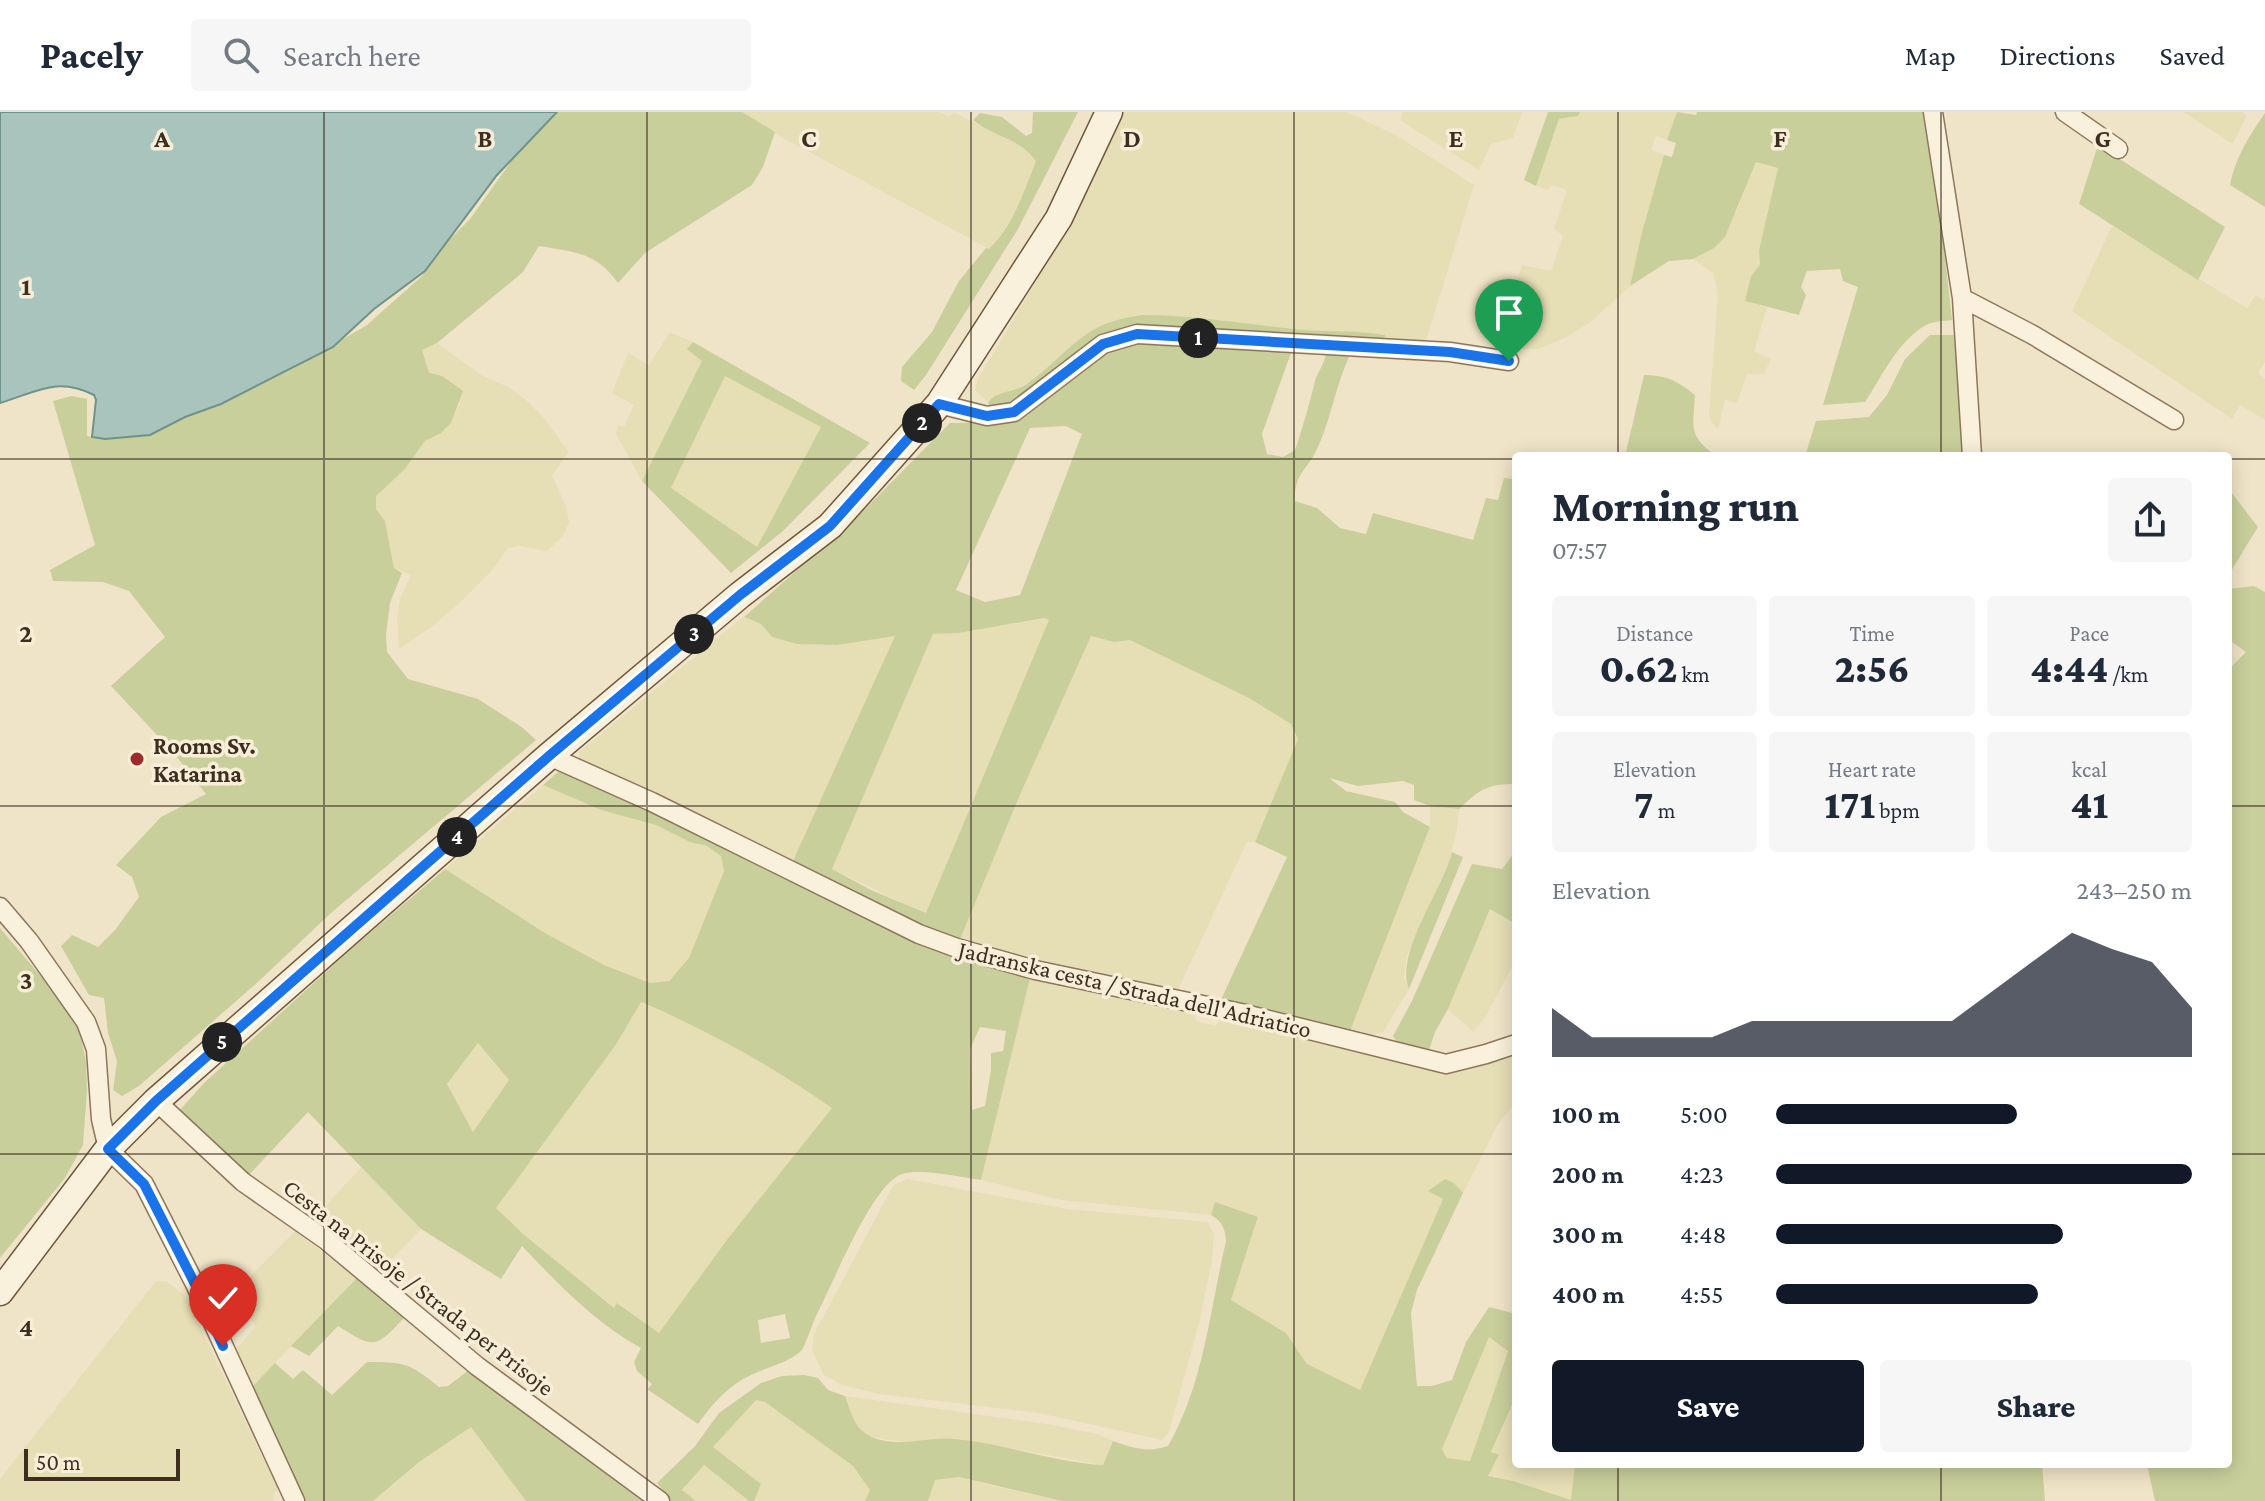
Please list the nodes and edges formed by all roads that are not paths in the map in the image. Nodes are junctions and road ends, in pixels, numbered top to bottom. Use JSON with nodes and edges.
{"nodes":[{"id":1,"x":1109,"y":112,"type":"edge"},
{"id":2,"x":1933,"y":112,"type":"edge"},
{"id":3,"x":2065,"y":112,"type":"edge"},
{"id":4,"x":2118,"y":149,"type":"dead end"},
{"id":5,"x":1962,"y":298,"type":"junction"},
{"id":6,"x":1509,"y":361,"type":"dead end"},
{"id":7,"x":939,"y":404,"type":"junction"},
{"id":8,"x":2174,"y":420,"type":"dead end"},
{"id":9,"x":1972,"y":452,"type":"edge"},
{"id":10,"x":549,"y":756,"type":"junction"},
{"id":11,"x":0,"y":907,"type":"edge"},
{"id":12,"x":1512,"y":1045,"type":"edge"},
{"id":13,"x":156,"y":1101,"type":"junction"},
{"id":14,"x":108,"y":1149,"type":"junction"},
{"id":15,"x":0,"y":1292,"type":"edge"},
{"id":16,"x":295,"y":1501,"type":"edge"},
{"id":17,"x":660,"y":1501,"type":"edge"}],
"edges":[{"from":1,"to":7,"type":"main road"},
{"from":2,"to":5,"type":"street"},
{"from":3,"to":4,"type":"street"},
{"from":5,"to":8,"type":"street"},
{"from":5,"to":9,"type":"street"},
{"from":6,"to":7,"type":"street"},
{"from":7,"to":10,"type":"main road"},
{"from":10,"to":12,"type":"street","name":"Jadranska cesta / Strada dell'Adriatico"},
{"from":10,"to":13,"type":"main road"},
{"from":11,"to":14,"type":"street"},
{"from":13,"to":14,"type":"main road"},
{"from":13,"to":17,"type":"street","name":"Cesta na Prisoje / Strada per Prisoje"},
{"from":14,"to":15,"type":"main road"},
{"from":14,"to":16,"type":"street"}]}
